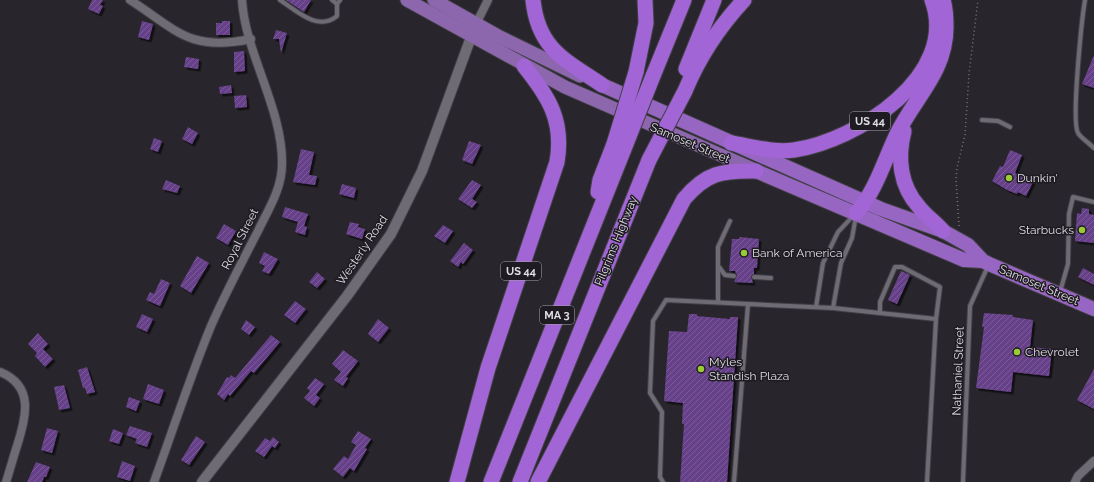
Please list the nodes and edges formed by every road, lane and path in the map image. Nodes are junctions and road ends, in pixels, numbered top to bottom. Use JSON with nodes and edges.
{"nodes":[{"id":1,"x":130,"y":0,"type":"edge"},
{"id":2,"x":242,"y":0,"type":"edge"},
{"id":3,"x":280,"y":0,"type":"edge"},
{"id":4,"x":332,"y":0,"type":"edge"},
{"id":5,"x":406,"y":0,"type":"edge"},
{"id":6,"x":434,"y":0,"type":"edge"},
{"id":7,"x":488,"y":0,"type":"edge"},
{"id":8,"x":533,"y":0,"type":"edge"},
{"id":9,"x":645,"y":0,"type":"edge"},
{"id":10,"x":684,"y":0,"type":"edge"},
{"id":11,"x":714,"y":0,"type":"edge"},
{"id":12,"x":744,"y":0,"type":"edge"},
{"id":13,"x":932,"y":0,"type":"edge"},
{"id":14,"x":943,"y":0,"type":"edge"},
{"id":15,"x":978,"y":0,"type":"edge"},
{"id":16,"x":1085,"y":0,"type":"edge"},
{"id":17,"x":339,"y":2,"type":"edge"},
{"id":18,"x":476,"y":24,"type":"junction"},
{"id":19,"x":471,"y":37,"type":"junction"},
{"id":20,"x":251,"y":39,"type":"junction"},
{"id":21,"x":524,"y":66,"type":"junction"},
{"id":22,"x":602,"y":85,"type":"junction"},
{"id":23,"x":681,"y":90,"type":"junction"},
{"id":24,"x":908,"y":117,"type":"junction"},
{"id":25,"x":982,"y":120,"type":"dead end"},
{"id":26,"x":1010,"y":128,"type":"dead end"},
{"id":27,"x":731,"y":143,"type":"junction"},
{"id":28,"x":619,"y":146,"type":"junction"},
{"id":29,"x":1094,"y":148,"type":"edge"},
{"id":30,"x":756,"y":171,"type":"junction"},
{"id":31,"x":867,"y":201,"type":"junction"},
{"id":32,"x":1094,"y":202,"type":"edge"},
{"id":33,"x":856,"y":213,"type":"junction"},
{"id":34,"x":730,"y":221,"type":"dead end"},
{"id":35,"x":960,"y":230,"type":"dead end"},
{"id":36,"x":943,"y":231,"type":"junction"},
{"id":37,"x":986,"y":262,"type":"junction"},
{"id":38,"x":718,"y":265,"type":"junction"},
{"id":39,"x":734,"y":276,"type":"dead end"},
{"id":40,"x":754,"y":277,"type":"dead end"},
{"id":41,"x":771,"y":278,"type":"dead end"},
{"id":42,"x":1060,"y":294,"type":"junction"},
{"id":43,"x":718,"y":302,"type":"junction"},
{"id":44,"x":748,"y":304,"type":"junction"},
{"id":45,"x":816,"y":307,"type":"junction"},
{"id":46,"x":833,"y":308,"type":"junction"},
{"id":47,"x":1094,"y":309,"type":"edge"},
{"id":48,"x":880,"y":313,"type":"junction"},
{"id":49,"x":936,"y":319,"type":"junction"},
{"id":50,"x":0,"y":372,"type":"edge"},
{"id":51,"x":1094,"y":461,"type":"edge"},
{"id":52,"x":6,"y":482,"type":"edge"},
{"id":53,"x":154,"y":482,"type":"edge"},
{"id":54,"x":202,"y":482,"type":"edge"},
{"id":55,"x":458,"y":482,"type":"edge"},
{"id":56,"x":491,"y":482,"type":"edge"},
{"id":57,"x":520,"y":482,"type":"edge"},
{"id":58,"x":538,"y":482,"type":"edge"},
{"id":59,"x":663,"y":482,"type":"edge"},
{"id":60,"x":734,"y":482,"type":"edge"},
{"id":61,"x":927,"y":482,"type":"edge"},
{"id":62,"x":963,"y":482,"type":"edge"},
{"id":63,"x":1075,"y":482,"type":"edge"}],
"edges":[{"from":1,"to":20,"type":"street"},
{"from":2,"to":20,"type":"street","name":"Royal Street"},
{"from":3,"to":17,"type":"lane"},
{"from":4,"to":17,"type":"lane"},
{"from":5,"to":19,"type":"main road","name":"Samoset Street","number":"US 44"},
{"from":6,"to":18,"type":"main road","name":"Samoset Street","number":"US 44"},
{"from":7,"to":18,"type":"street","name":"Westerly Road"},
{"from":8,"to":22,"type":"highway"},
{"from":9,"to":28,"type":"highway","bridge":true},
{"from":10,"to":28,"type":"highway","bridge":true},
{"from":11,"to":23,"type":"highway"},
{"from":12,"to":23,"type":"highway"},
{"from":13,"to":27,"type":"highway","number":"US 44"},
{"from":14,"to":24,"type":"highway"},
{"from":15,"to":35,"type":"path"},
{"from":16,"to":29,"type":"lane"},
{"from":18,"to":19,"type":"street","name":"Westerly Road"},
{"from":18,"to":22,"type":"main road","name":"Samoset Street","number":"US 44"},
{"from":19,"to":21,"type":"main road","name":"Samoset Street","number":"US 44"},
{"from":19,"to":54,"type":"street","name":"Westerly Road"},
{"from":20,"to":53,"type":"street","name":"Royal Street"},
{"from":21,"to":30,"type":"main road","name":"Samoset Street"},
{"from":21,"to":55,"type":"highway","number":"US 44"},
{"from":22,"to":27,"type":"highway","name":"Samoset Street","number":"US 44"},
{"from":23,"to":57,"type":"highway","name":"Pilgrims Highway","bridge":true},
{"from":24,"to":31,"type":"highway"},
{"from":24,"to":36,"type":"highway"},
{"from":25,"to":26,"type":"lane"},
{"from":27,"to":31,"type":"highway","name":"Samoset Street"},
{"from":28,"to":56,"type":"highway","number":"MA 3"},
{"from":30,"to":33,"type":"highway","name":"Samoset Street"},
{"from":30,"to":58,"type":"highway"},
{"from":31,"to":33,"type":"highway"},
{"from":31,"to":36,"type":"highway","name":"Samoset Street"},
{"from":32,"to":42,"type":"lane"},
{"from":33,"to":37,"type":"highway","name":"Samoset Street"},
{"from":33,"to":45,"type":"lane"},
{"from":33,"to":46,"type":"lane"},
{"from":34,"to":38,"type":"lane"},
{"from":36,"to":37,"type":"highway","name":"Samoset Street"},
{"from":37,"to":42,"type":"highway","name":"Samoset Street"},
{"from":37,"to":62,"type":"lane","name":"Nathaniel Street"},
{"from":38,"to":39,"type":"lane"},
{"from":38,"to":43,"type":"lane"},
{"from":40,"to":41,"type":"lane"},
{"from":42,"to":47,"type":"highway","name":"Samoset Street"},
{"from":43,"to":44,"type":"lane"},
{"from":43,"to":59,"type":"lane"},
{"from":44,"to":45,"type":"lane"},
{"from":44,"to":60,"type":"lane"},
{"from":45,"to":46,"type":"lane"},
{"from":46,"to":48,"type":"lane"},
{"from":48,"to":49,"type":"lane"},
{"from":48,"to":49,"type":"lane"},
{"from":49,"to":61,"type":"lane"},
{"from":50,"to":52,"type":"street"},
{"from":51,"to":63,"type":"street"}]}
